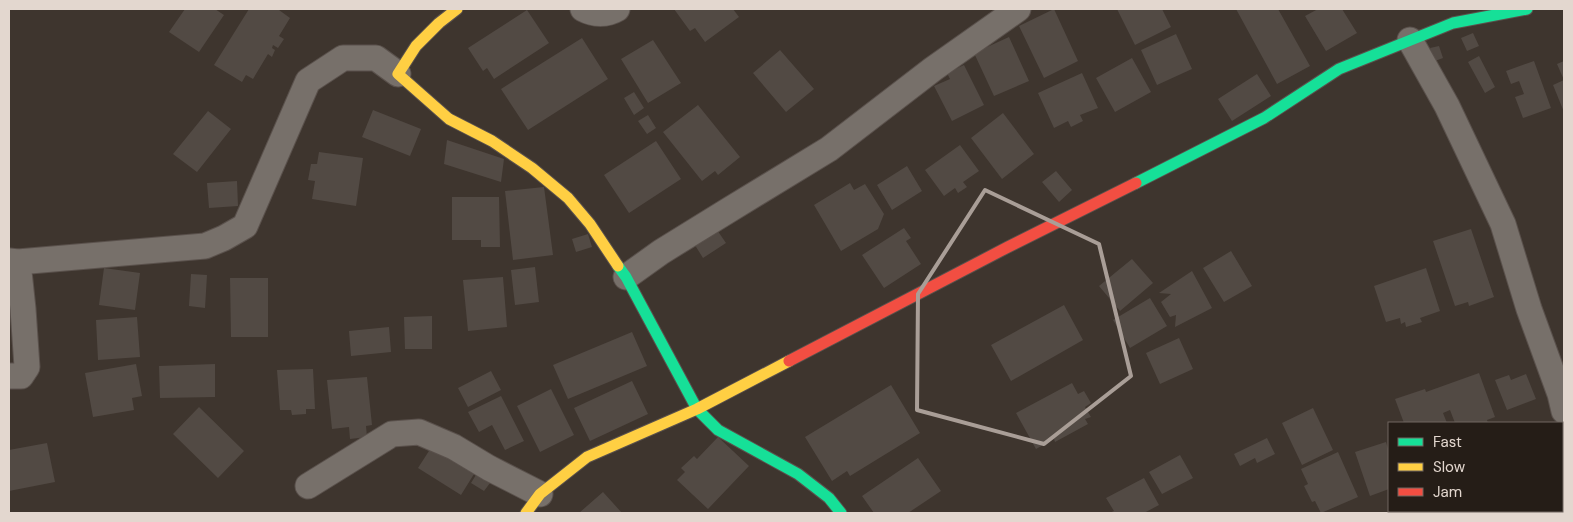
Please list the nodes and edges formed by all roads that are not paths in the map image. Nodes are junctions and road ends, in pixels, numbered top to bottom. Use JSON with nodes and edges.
{"nodes":[{"id":1,"x":457,"y":9,"type":"edge"},
{"id":2,"x":584,"y":9,"type":"edge"},
{"id":3,"x":617,"y":9,"type":"edge"},
{"id":4,"x":1018,"y":9,"type":"edge"},
{"id":5,"x":1527,"y":9,"type":"edge"},
{"id":6,"x":1410,"y":40,"type":"junction"},
{"id":7,"x":398,"y":74,"type":"junction"},
{"id":8,"x":13,"y":261,"type":"edge"},
{"id":9,"x":626,"y":277,"type":"junction"},
{"id":10,"x":9,"y":376,"type":"edge"},
{"id":11,"x":697,"y":409,"type":"junction"},
{"id":12,"x":1564,"y":411,"type":"edge"},
{"id":13,"x":308,"y":486,"type":"dead end"},
{"id":14,"x":533,"y":503,"type":"edge"},
{"id":15,"x":840,"y":513,"type":"edge"}],
"edges":[{"from":1,"to":7,"type":"street"},
{"from":2,"to":3,"type":"street"},
{"from":4,"to":9,"type":"street"},
{"from":5,"to":6,"type":"street"},
{"from":6,"to":11,"type":"street"},
{"from":6,"to":12,"type":"street"},
{"from":7,"to":8,"type":"street"},
{"from":7,"to":9,"type":"street"},
{"from":8,"to":10,"type":"street"},
{"from":9,"to":11,"type":"street"},
{"from":11,"to":14,"type":"street"},
{"from":11,"to":15,"type":"street"},
{"from":13,"to":14,"type":"street"}]}
